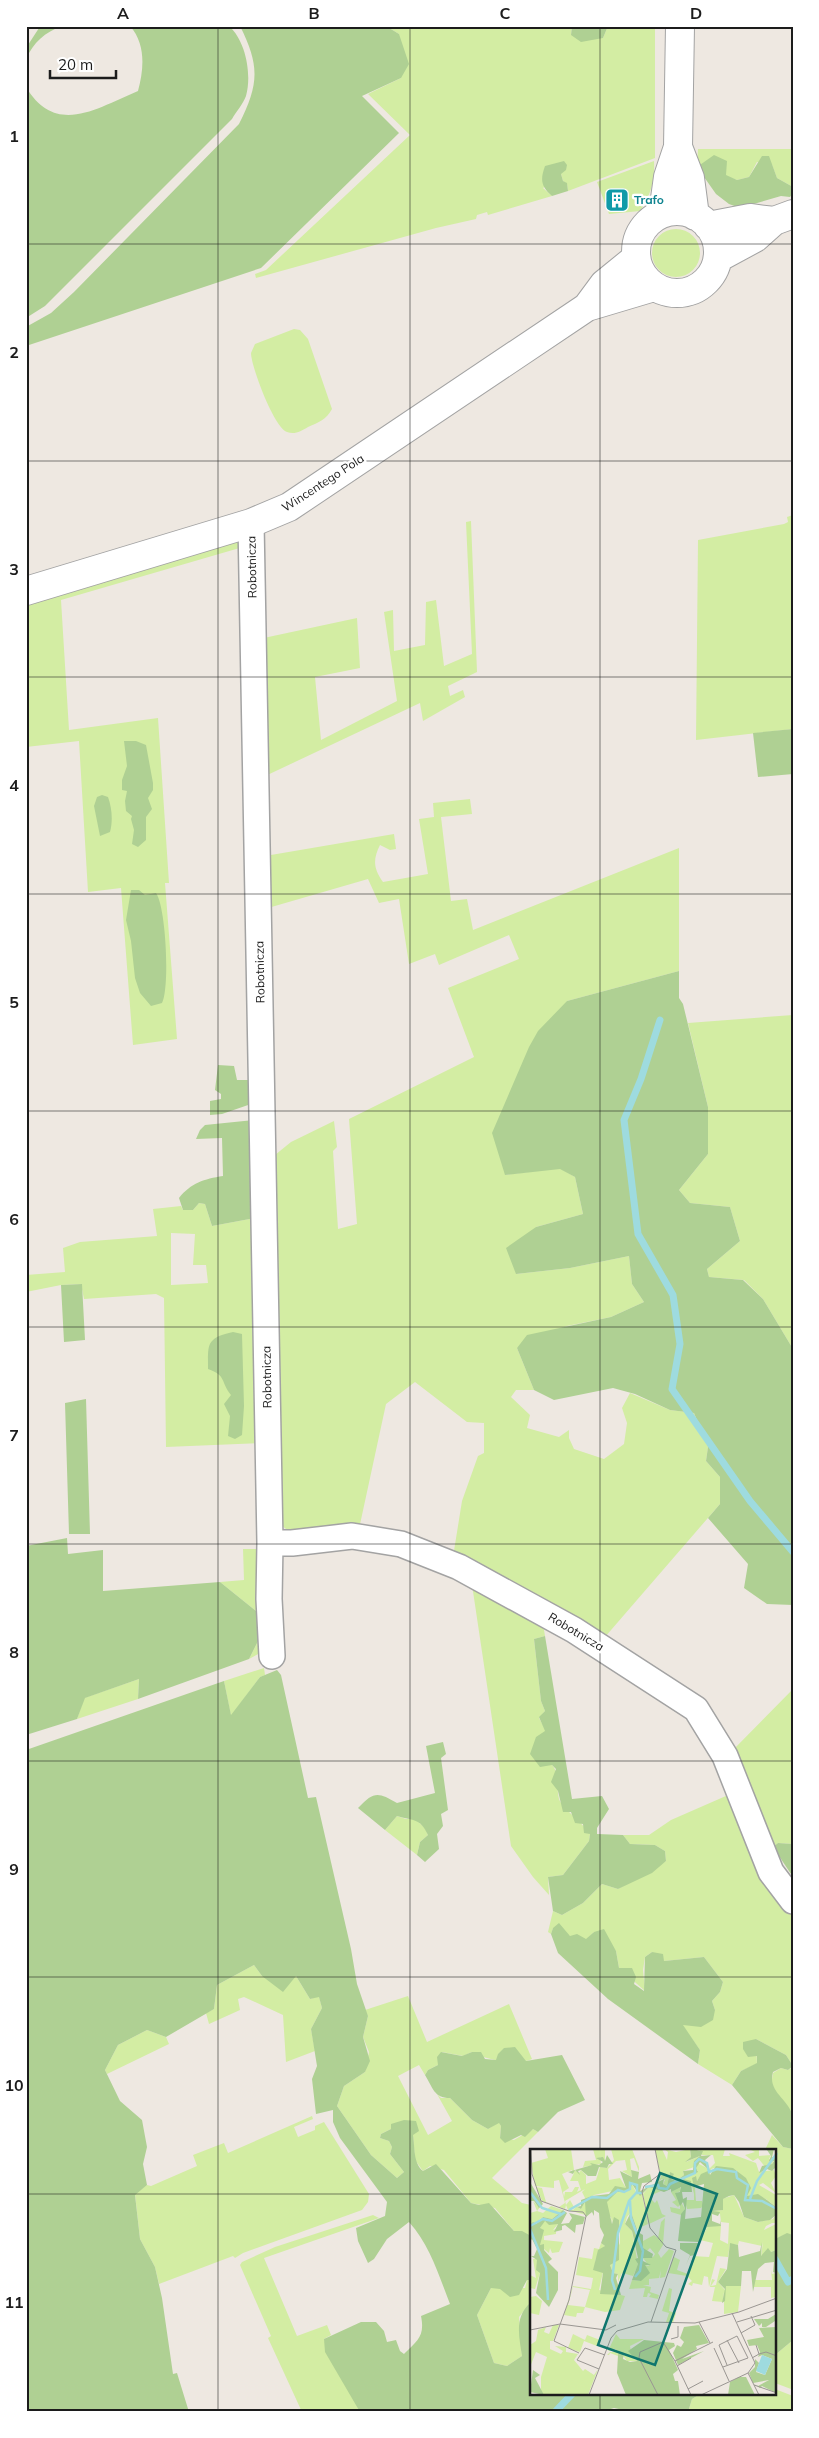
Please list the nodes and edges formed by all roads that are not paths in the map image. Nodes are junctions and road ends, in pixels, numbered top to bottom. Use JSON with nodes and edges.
{"nodes":[{"id":1,"x":680,"y":26,"type":"edge"},
{"id":2,"x":678,"y":148,"type":"junction"},
{"id":3,"x":663,"y":214,"type":"junction"},
{"id":4,"x":783,"y":218,"type":"edge"},
{"id":5,"x":702,"y":221,"type":"junction"},
{"id":6,"x":636,"y":258,"type":"junction"},
{"id":7,"x":718,"y":258,"type":"junction"},
{"id":8,"x":654,"y":287,"type":"junction"},
{"id":9,"x":587,"y":307,"type":"junction"},
{"id":10,"x":251,"y":523,"type":"junction"},
{"id":11,"x":26,"y":591,"type":"edge"},
{"id":12,"x":270,"y":1543,"type":"junction"},
{"id":13,"x":272,"y":1656,"type":"dead end"},
{"id":14,"x":793,"y":1901,"type":"edge"}],
"edges":[{"from":1,"to":2,"type":"street"},
{"from":2,"to":3,"type":"street"},
{"from":2,"to":5,"type":"street"},
{"from":3,"to":5,"type":"street"},
{"from":3,"to":6,"type":"street"},
{"from":4,"to":5,"type":"street"},
{"from":4,"to":7,"type":"street"},
{"from":5,"to":7,"type":"street"},
{"from":6,"to":8,"type":"street"},
{"from":6,"to":9,"type":"street","name":"Wincentego Pola"},
{"from":7,"to":8,"type":"street"},
{"from":8,"to":9,"type":"street","name":"Wincentego Pola"},
{"from":9,"to":10,"type":"street","name":"Wincentego Pola"},
{"from":10,"to":11,"type":"street","name":"Wincentego Pola"},
{"from":10,"to":12,"type":"street","name":"Robotnicza"},
{"from":12,"to":13,"type":"street"},
{"from":12,"to":14,"type":"street","name":"Robotnicza"}]}
